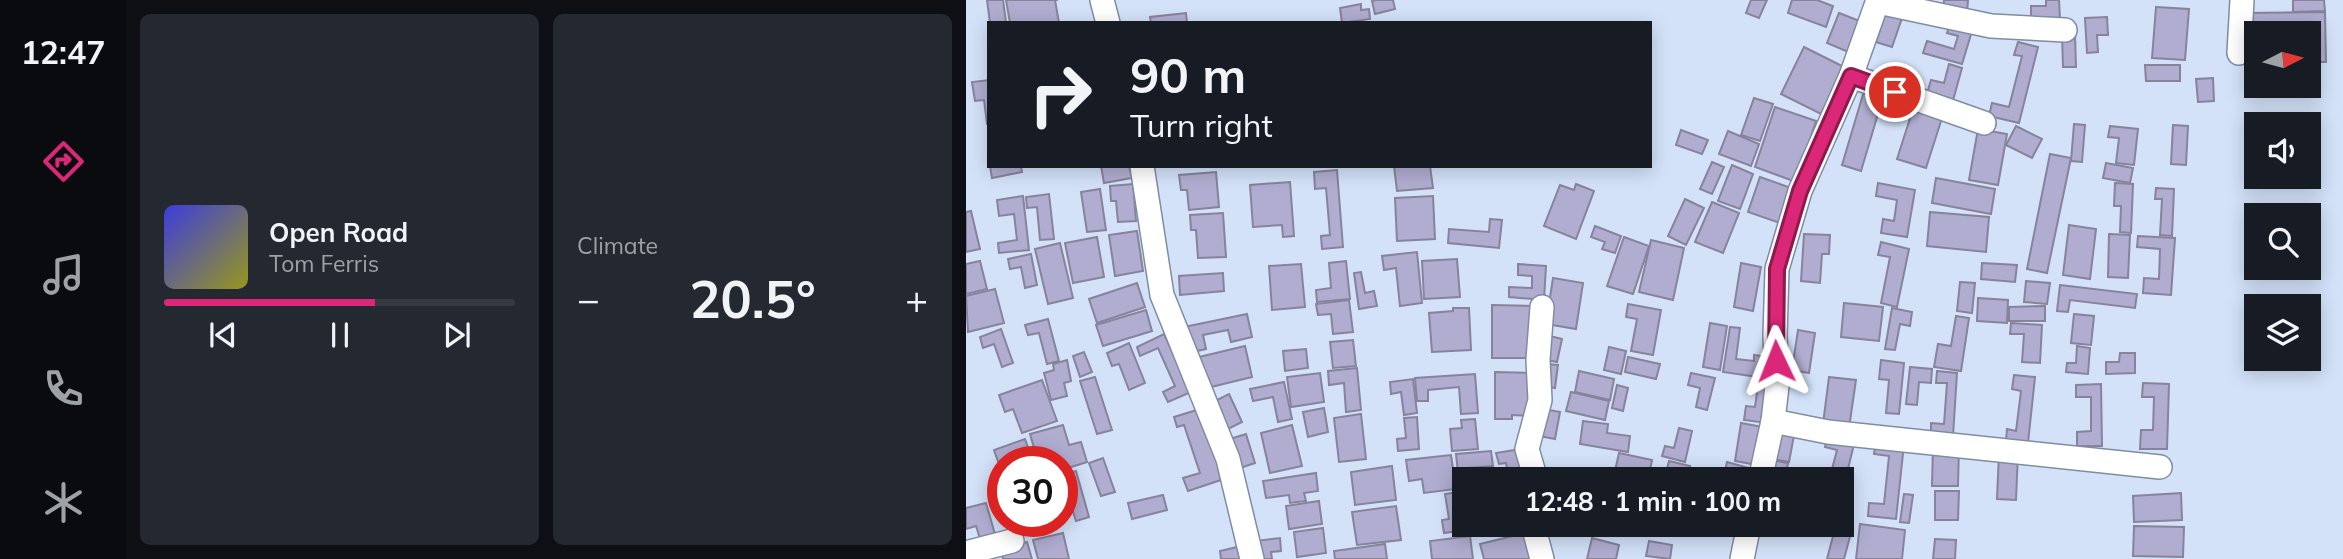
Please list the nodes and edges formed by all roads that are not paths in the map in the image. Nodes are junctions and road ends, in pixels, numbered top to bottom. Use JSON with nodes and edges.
{"nodes":[{"id":1,"x":1102,"y":0,"type":"edge"},
{"id":2,"x":2242,"y":0,"type":"edge"},
{"id":3,"x":1878,"y":1,"type":"edge"},
{"id":4,"x":1107,"y":21,"type":"edge"},
{"id":5,"x":2065,"y":30,"type":"dead end"},
{"id":6,"x":2239,"y":53,"type":"dead end"},
{"id":7,"x":1851,"y":76,"type":"junction"},
{"id":8,"x":1984,"y":122,"type":"dead end"},
{"id":9,"x":1142,"y":168,"type":"edge"},
{"id":10,"x":1542,"y":307,"type":"dead end"},
{"id":11,"x":1773,"y":421,"type":"junction"},
{"id":12,"x":1532,"y":467,"type":"edge"},
{"id":13,"x":1763,"y":467,"type":"edge"},
{"id":14,"x":2160,"y":467,"type":"dead end"},
{"id":15,"x":1536,"y":537,"type":"edge"},
{"id":16,"x":1747,"y":537,"type":"edge"},
{"id":17,"x":1012,"y":541,"type":"dead end"},
{"id":18,"x":966,"y":553,"type":"edge"},
{"id":19,"x":1252,"y":559,"type":"edge"},
{"id":20,"x":1542,"y":559,"type":"edge"},
{"id":21,"x":1742,"y":559,"type":"edge"}],
"edges":[{"from":1,"to":4,"type":"street"},
{"from":2,"to":6,"type":"street"},
{"from":3,"to":5,"type":"street"},
{"from":3,"to":7,"type":"street"},
{"from":7,"to":8,"type":"street"},
{"from":7,"to":11,"type":"street"},
{"from":9,"to":19,"type":"street"},
{"from":10,"to":12,"type":"street"},
{"from":11,"to":13,"type":"street"},
{"from":11,"to":14,"type":"street"},
{"from":15,"to":20,"type":"street"},
{"from":16,"to":21,"type":"street"},
{"from":17,"to":18,"type":"street"}]}
